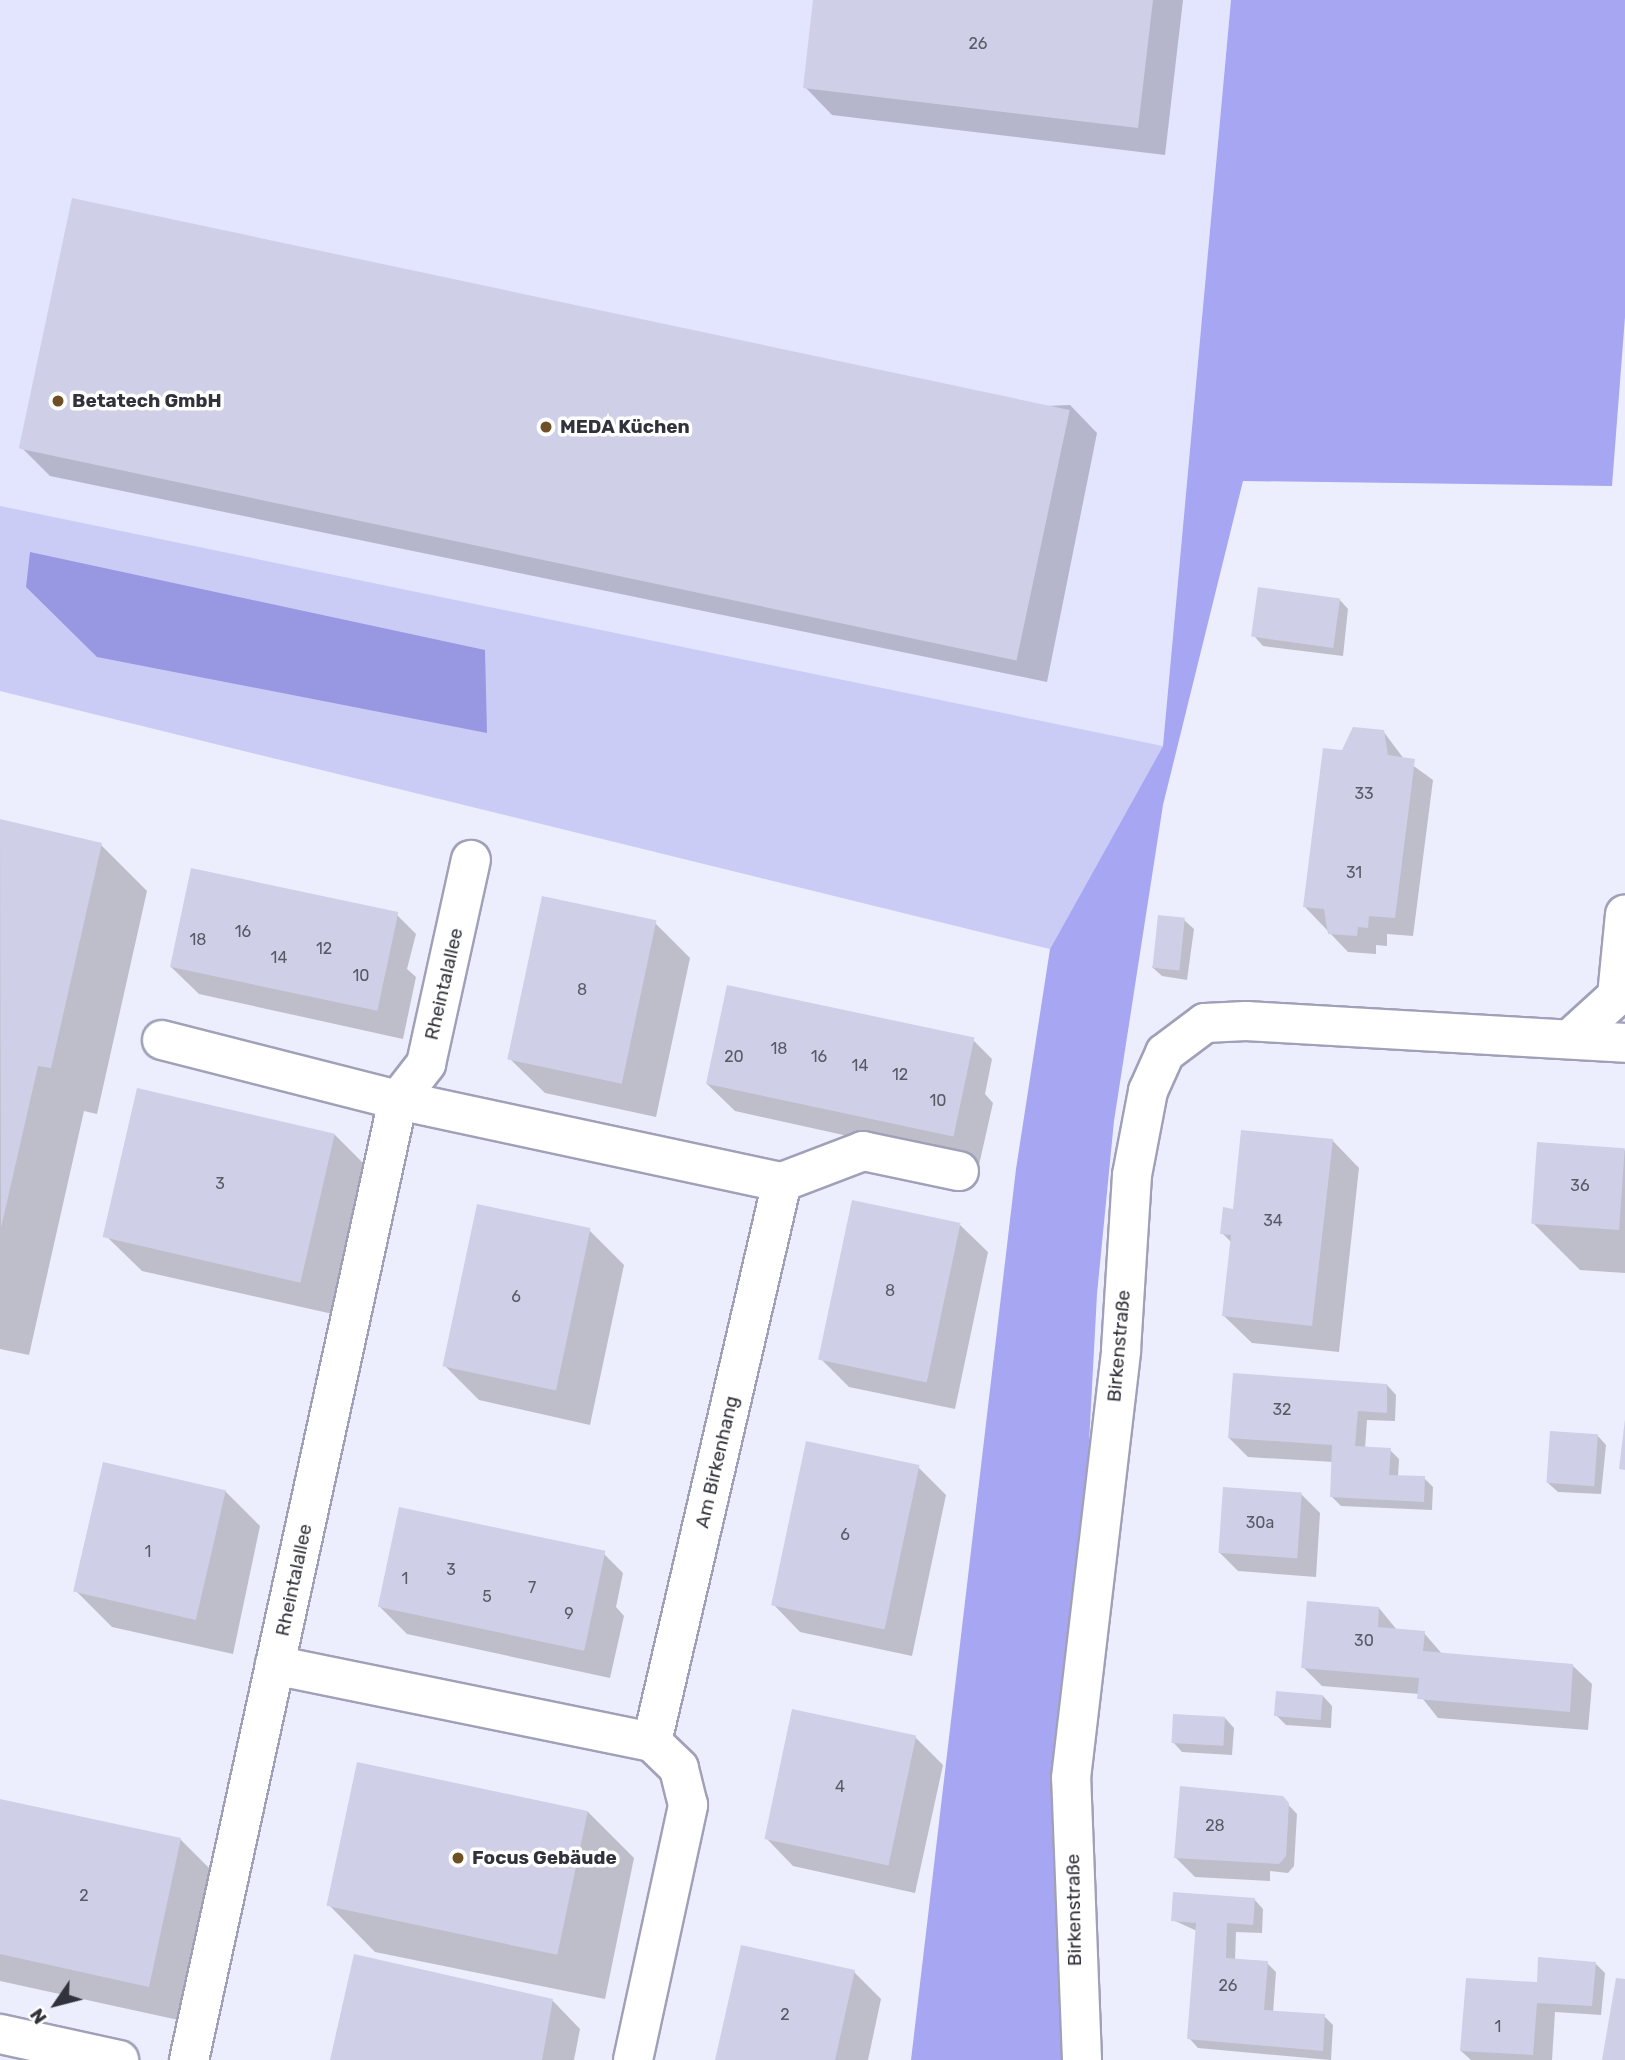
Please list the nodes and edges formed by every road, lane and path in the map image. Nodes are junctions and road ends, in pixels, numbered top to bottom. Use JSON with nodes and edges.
{"nodes":[{"id":1,"x":471,"y":860,"type":"dead end"},
{"id":2,"x":1625,"y":914,"type":"edge"},
{"id":3,"x":1572,"y":1037,"type":"junction"},
{"id":4,"x":162,"y":1040,"type":"dead end"},
{"id":5,"x":1625,"y":1043,"type":"edge"},
{"id":6,"x":398,"y":1100,"type":"junction"},
{"id":7,"x":959,"y":1171,"type":"dead end"},
{"id":8,"x":782,"y":1182,"type":"junction"},
{"id":9,"x":275,"y":1665,"type":"junction"},
{"id":10,"x":652,"y":1742,"type":"junction"},
{"id":11,"x":0,"y":2034,"type":"edge"},
{"id":12,"x":119,"y":2060,"type":"edge"},
{"id":13,"x":189,"y":2060,"type":"edge"},
{"id":14,"x":633,"y":2060,"type":"edge"},
{"id":15,"x":1082,"y":2060,"type":"edge"}],
"edges":[{"from":1,"to":6,"type":"street","name":"Rheintalallee"},
{"from":2,"to":3,"type":"street"},
{"from":3,"to":5,"type":"street","name":"Birkenstraße"},
{"from":3,"to":15,"type":"street","name":"Birkenstraße"},
{"from":4,"to":6,"type":"street"},
{"from":6,"to":8,"type":"street"},
{"from":6,"to":9,"type":"street","name":"Rheintalallee"},
{"from":7,"to":8,"type":"street"},
{"from":8,"to":10,"type":"street","name":"Am Birkenhang"},
{"from":9,"to":10,"type":"street"},
{"from":9,"to":13,"type":"street","name":"Rheintalallee"},
{"from":10,"to":14,"type":"street"},
{"from":11,"to":12,"type":"street"}]}
